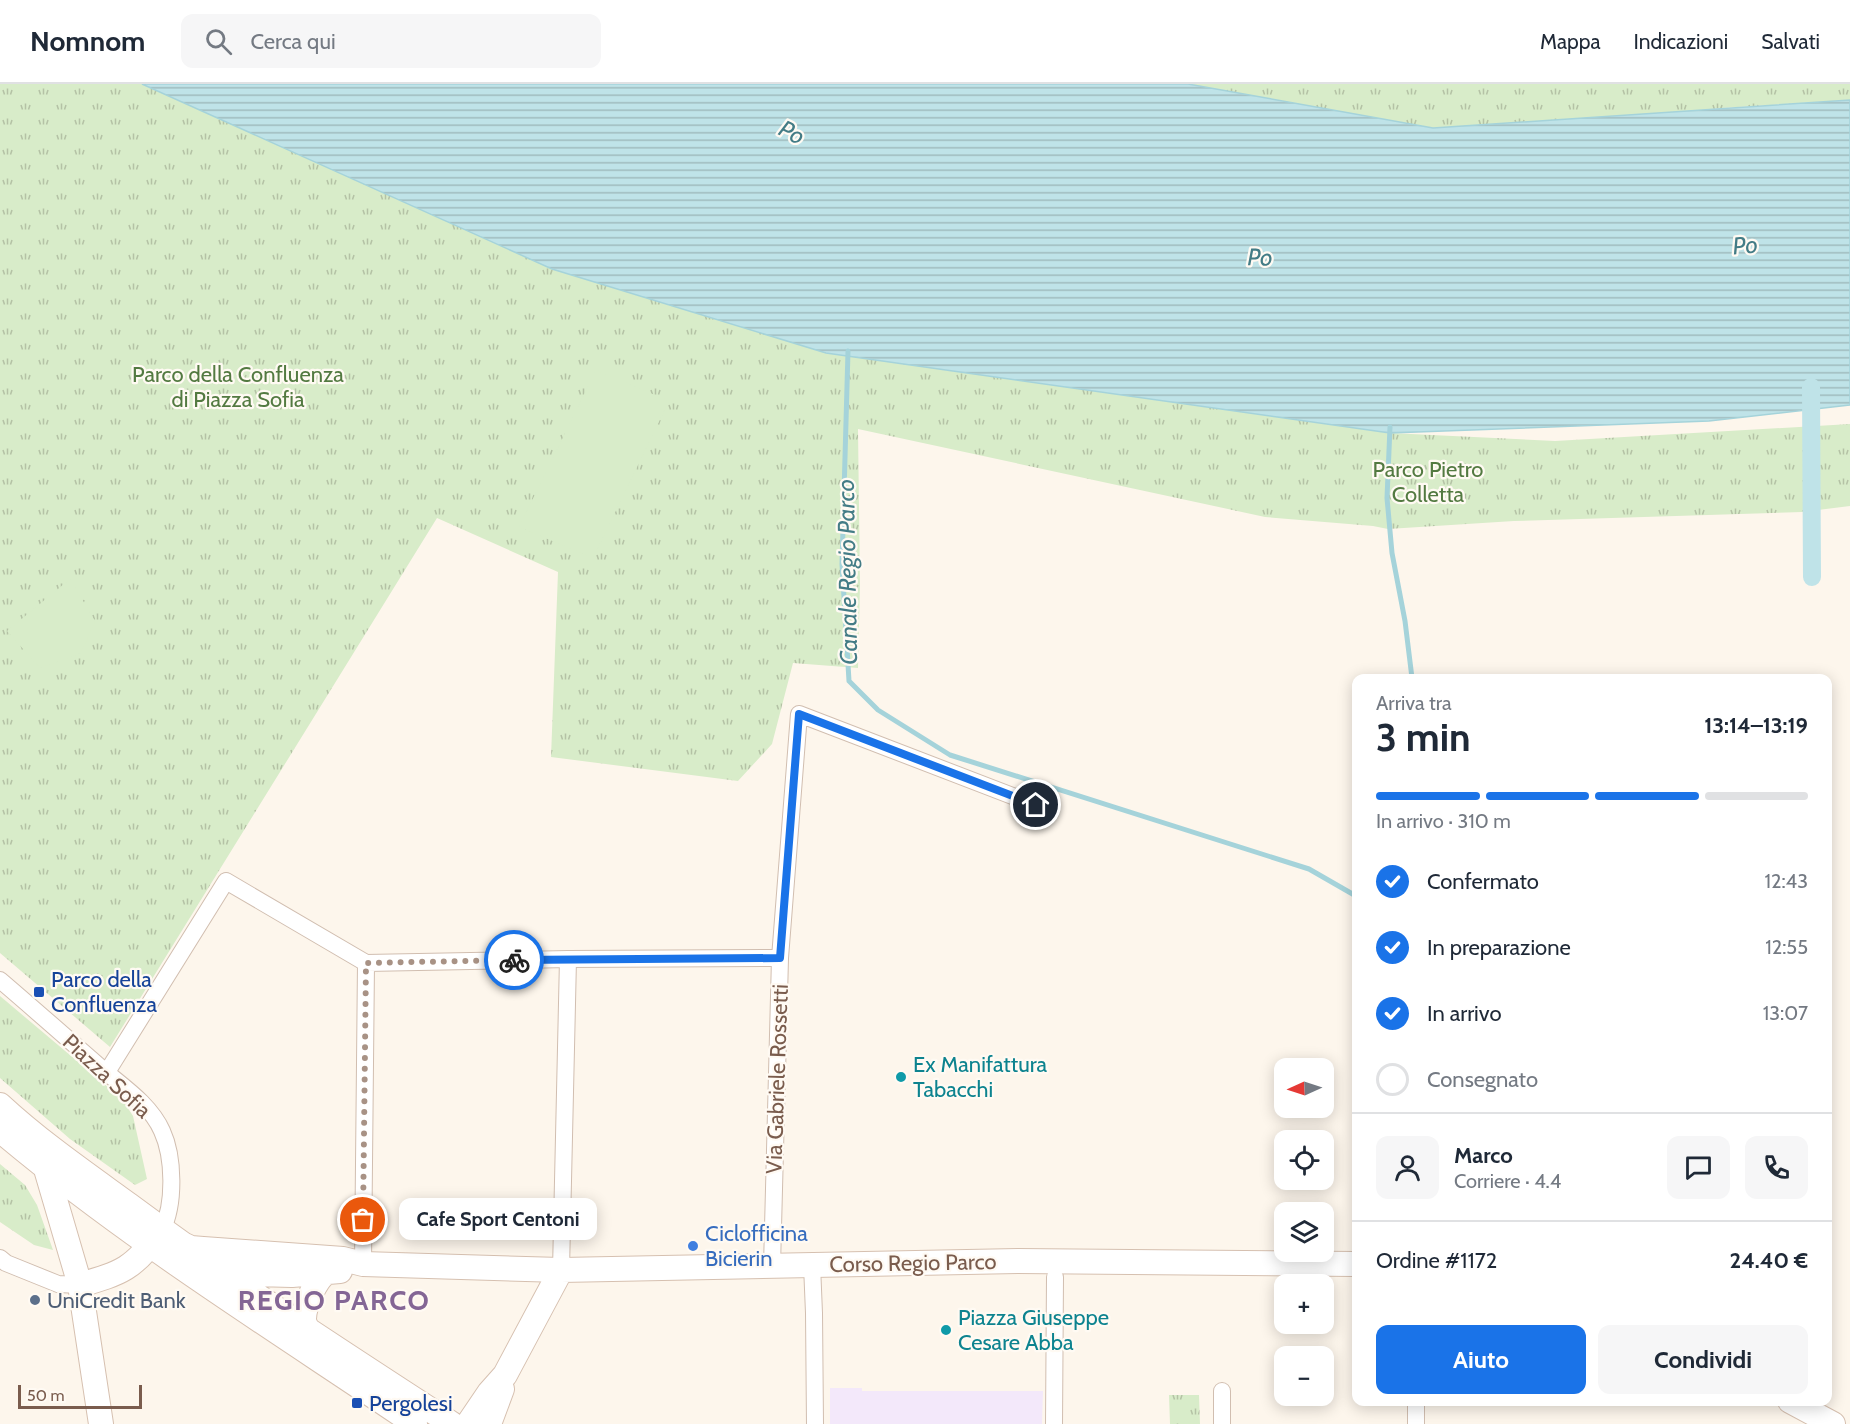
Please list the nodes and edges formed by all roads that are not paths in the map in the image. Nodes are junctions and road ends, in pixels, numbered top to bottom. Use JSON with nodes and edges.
{"nodes":[{"id":1,"x":1036,"y":805,"type":"dead end"},
{"id":2,"x":780,"y":958,"type":"junction"},
{"id":3,"x":568,"y":959,"type":"junction"},
{"id":4,"x":366,"y":963,"type":"junction"},
{"id":5,"x":0,"y":980,"type":"edge"},
{"id":6,"x":106,"y":1072,"type":"junction"},
{"id":7,"x":0,"y":1105,"type":"edge"},
{"id":8,"x":0,"y":1130,"type":"edge"},
{"id":9,"x":46,"y":1169,"type":"junction"},
{"id":10,"x":167,"y":1245,"type":"junction"},
{"id":11,"x":363,"y":1264,"type":"junction"},
{"id":12,"x":1352,"y":1264,"type":"edge"},
{"id":13,"x":2,"y":1265,"type":"edge"},
{"id":14,"x":812,"y":1265,"type":"junction"},
{"id":15,"x":772,"y":1266,"type":"junction"},
{"id":16,"x":561,"y":1270,"type":"junction"},
{"id":17,"x":224,"y":1273,"type":"junction"},
{"id":18,"x":326,"y":1273,"type":"junction"},
{"id":19,"x":1055,"y":1277,"type":"dead end"},
{"id":20,"x":80,"y":1285,"type":"junction"},
{"id":21,"x":310,"y":1332,"type":"junction"},
{"id":22,"x":505,"y":1375,"type":"junction"},
{"id":23,"x":1222,"y":1391,"type":"dead end"},
{"id":24,"x":1416,"y":1406,"type":"edge"},
{"id":25,"x":1799,"y":1406,"type":"edge"},
{"id":26,"x":101,"y":1424,"type":"edge"},
{"id":27,"x":415,"y":1424,"type":"edge"},
{"id":28,"x":452,"y":1424,"type":"edge"},
{"id":29,"x":468,"y":1424,"type":"edge"},
{"id":30,"x":489,"y":1424,"type":"edge"},
{"id":31,"x":814,"y":1424,"type":"edge"},
{"id":32,"x":1054,"y":1424,"type":"edge"},
{"id":33,"x":1222,"y":1424,"type":"edge"},
{"id":34,"x":1416,"y":1424,"type":"edge"},
{"id":35,"x":1833,"y":1424,"type":"edge"}],
"edges":[{"from":1,"to":2,"type":"street","name":"Via Gabriele Rossetti"},
{"from":2,"to":3,"type":"street"},
{"from":2,"to":15,"type":"street","name":"Via Gabriele Rossetti"},
{"from":3,"to":4,"type":"street"},
{"from":3,"to":16,"type":"street"},
{"from":4,"to":6,"type":"street"},
{"from":4,"to":11,"type":"street"},
{"from":5,"to":6,"type":"street","name":"Piazza Sofia"},
{"from":6,"to":10,"type":"street","name":"Piazza Sofia"},
{"from":7,"to":10,"type":"street"},
{"from":8,"to":9,"type":"street"},
{"from":9,"to":10,"type":"street"},
{"from":9,"to":20,"type":"street"},
{"from":10,"to":11,"type":"street","name":"Corso Regio Parco"},
{"from":10,"to":17,"type":"street","name":"Corso Regio Parco"},
{"from":10,"to":20,"type":"street","name":"Piazza Sofia"},
{"from":10,"to":27,"type":"street"},
{"from":11,"to":16,"type":"street","name":"Corso Regio Parco"},
{"from":11,"to":18,"type":"street","name":"Corso Regio Parco"},
{"from":12,"to":14,"type":"street","name":"Corso Regio Parco"},
{"from":13,"to":20,"type":"street","name":"Piazza Sofia"},
{"from":14,"to":15,"type":"street","name":"Corso Regio Parco"},
{"from":14,"to":31,"type":"street"},
{"from":15,"to":16,"type":"street","name":"Corso Regio Parco"},
{"from":16,"to":22,"type":"street"},
{"from":17,"to":18,"type":"street","name":"Corso Regio Parco"},
{"from":17,"to":21,"type":"street"},
{"from":18,"to":21,"type":"street"},
{"from":19,"to":32,"type":"street"},
{"from":20,"to":26,"type":"street"},
{"from":21,"to":28,"type":"street"},
{"from":22,"to":29,"type":"street"},
{"from":22,"to":30,"type":"street"},
{"from":23,"to":33,"type":"street"},
{"from":24,"to":34,"type":"street"},
{"from":25,"to":35,"type":"street"}]}
